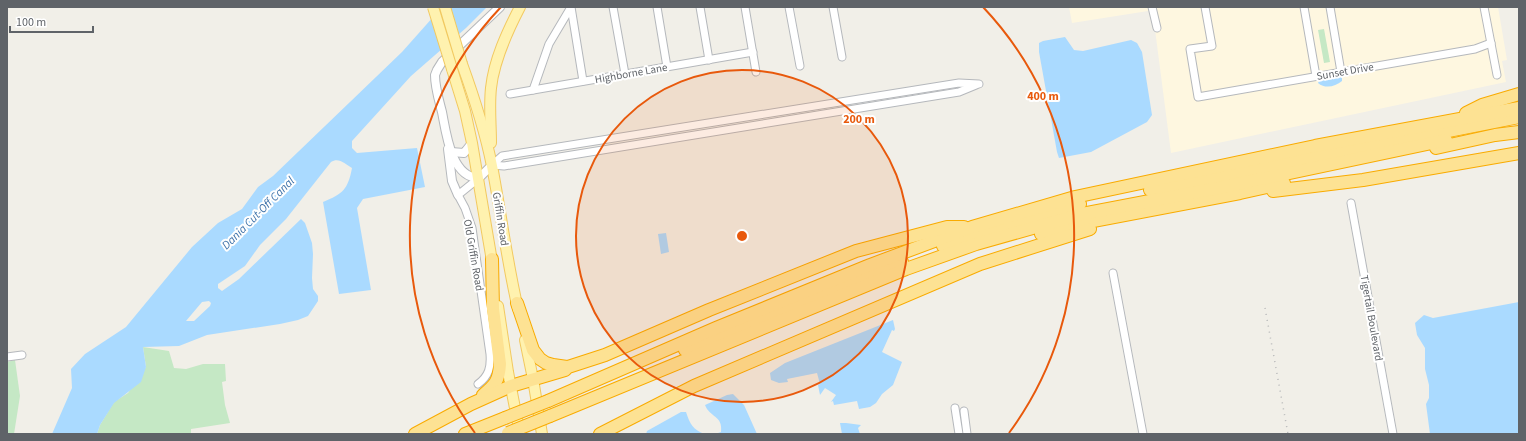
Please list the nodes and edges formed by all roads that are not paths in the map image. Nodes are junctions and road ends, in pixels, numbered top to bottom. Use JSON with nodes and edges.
{"nodes":[{"id":1,"x":433,"y":7,"type":"edge"},
{"id":2,"x":445,"y":7,"type":"edge"},
{"id":3,"x":500,"y":7,"type":"edge"},
{"id":4,"x":520,"y":7,"type":"edge"},
{"id":5,"x":571,"y":7,"type":"edge"},
{"id":6,"x":613,"y":7,"type":"edge"},
{"id":7,"x":657,"y":7,"type":"edge"},
{"id":8,"x":700,"y":7,"type":"edge"},
{"id":9,"x":745,"y":7,"type":"edge"},
{"id":10,"x":789,"y":7,"type":"edge"},
{"id":11,"x":833,"y":7,"type":"edge"},
{"id":12,"x":1152,"y":7,"type":"edge"},
{"id":13,"x":1206,"y":7,"type":"edge"},
{"id":14,"x":1304,"y":7,"type":"edge"},
{"id":15,"x":1330,"y":7,"type":"edge"},
{"id":16,"x":1484,"y":7,"type":"edge"},
{"id":17,"x":1157,"y":28,"type":"dead end"},
{"id":18,"x":1491,"y":43,"type":"junction"},
{"id":19,"x":753,"y":52,"type":"junction"},
{"id":20,"x":842,"y":57,"type":"dead end"},
{"id":21,"x":709,"y":60,"type":"junction"},
{"id":22,"x":800,"y":66,"type":"dead end"},
{"id":23,"x":667,"y":67,"type":"junction"},
{"id":24,"x":756,"y":72,"type":"dead end"},
{"id":25,"x":1342,"y":72,"type":"junction"},
{"id":26,"x":625,"y":74,"type":"junction"},
{"id":27,"x":1497,"y":75,"type":"dead end"},
{"id":28,"x":1316,"y":76,"type":"junction"},
{"id":29,"x":583,"y":81,"type":"junction"},
{"id":30,"x":533,"y":90,"type":"junction"},
{"id":31,"x":510,"y":94,"type":"dead end"},
{"id":32,"x":1519,"y":94,"type":"edge"},
{"id":33,"x":1519,"y":108,"type":"edge"},
{"id":34,"x":1519,"y":116,"type":"edge"},
{"id":35,"x":1455,"y":119,"type":"junction"},
{"id":36,"x":1519,"y":124,"type":"edge"},
{"id":37,"x":1519,"y":132,"type":"edge"},
{"id":38,"x":447,"y":140,"type":"junction"},
{"id":39,"x":472,"y":143,"type":"junction"},
{"id":40,"x":451,"y":152,"type":"junction"},
{"id":41,"x":1519,"y":153,"type":"edge"},
{"id":42,"x":1405,"y":155,"type":"junction"},
{"id":43,"x":1348,"y":160,"type":"junction"},
{"id":44,"x":492,"y":165,"type":"junction"},
{"id":45,"x":479,"y":178,"type":"junction"},
{"id":46,"x":1240,"y":193,"type":"junction"},
{"id":47,"x":458,"y":195,"type":"junction"},
{"id":48,"x":1351,"y":203,"type":"dead end"},
{"id":49,"x":1139,"y":213,"type":"junction"},
{"id":50,"x":972,"y":227,"type":"junction"},
{"id":51,"x":492,"y":260,"type":"junction"},
{"id":52,"x":1113,"y":273,"type":"dead end"},
{"id":53,"x":517,"y":303,"type":"junction"},
{"id":54,"x":22,"y":355,"type":"dead end"},
{"id":55,"x":7,"y":357,"type":"edge"},
{"id":56,"x":568,"y":367,"type":"junction"},
{"id":57,"x":533,"y":379,"type":"junction"},
{"id":58,"x":478,"y":384,"type":"dead end"},
{"id":59,"x":511,"y":386,"type":"junction"},
{"id":60,"x":479,"y":401,"type":"junction"},
{"id":61,"x":955,"y":408,"type":"dead end"},
{"id":62,"x":550,"y":411,"type":"junction"},
{"id":63,"x":964,"y":411,"type":"dead end"},
{"id":64,"x":506,"y":427,"type":"edge"},
{"id":65,"x":415,"y":434,"type":"edge"},
{"id":66,"x":464,"y":434,"type":"edge"},
{"id":67,"x":481,"y":434,"type":"edge"},
{"id":68,"x":520,"y":434,"type":"edge"},
{"id":69,"x":524,"y":434,"type":"edge"},
{"id":70,"x":542,"y":434,"type":"edge"},
{"id":71,"x":600,"y":434,"type":"edge"},
{"id":72,"x":959,"y":434,"type":"edge"},
{"id":73,"x":967,"y":434,"type":"edge"},
{"id":74,"x":1143,"y":434,"type":"edge"},
{"id":75,"x":1393,"y":434,"type":"edge"}],
"edges":[{"from":1,"to":39,"type":"main road","name":"Griffin Road","bridge":true},
{"from":2,"to":44,"type":"main road","name":"Griffin Road","bridge":true},
{"from":3,"to":38,"type":"street"},
{"from":4,"to":44,"type":"main road"},
{"from":5,"to":29,"type":"street"},
{"from":5,"to":30,"type":"street"},
{"from":6,"to":26,"type":"street"},
{"from":7,"to":23,"type":"street"},
{"from":8,"to":21,"type":"street"},
{"from":9,"to":19,"type":"street"},
{"from":10,"to":22,"type":"street"},
{"from":11,"to":20,"type":"street"},
{"from":12,"to":17,"type":"street"},
{"from":13,"to":28,"type":"street","name":"Sunset Drive"},
{"from":14,"to":28,"type":"street"},
{"from":15,"to":25,"type":"street"},
{"from":16,"to":18,"type":"street"},
{"from":18,"to":25,"type":"street","name":"Sunset Drive"},
{"from":18,"to":27,"type":"street"},
{"from":19,"to":21,"type":"street","name":"Highborne Lane"},
{"from":19,"to":24,"type":"street"},
{"from":21,"to":23,"type":"street","name":"Highborne Lane"},
{"from":23,"to":26,"type":"street","name":"Highborne Lane"},
{"from":25,"to":28,"type":"street","name":"Sunset Drive"},
{"from":26,"to":29,"type":"street","name":"Highborne Lane"},
{"from":29,"to":30,"type":"street","name":"Highborne Lane"},
{"from":30,"to":31,"type":"street","name":"Highborne Lane"},
{"from":32,"to":35,"type":"highway"},
{"from":33,"to":35,"type":"highway"},
{"from":34,"to":62,"type":"highway"},
{"from":35,"to":50,"type":"highway"},
{"from":36,"to":43,"type":"highway"},
{"from":37,"to":42,"type":"highway"},
{"from":38,"to":40,"type":"street"},
{"from":38,"to":47,"type":"street"},
{"from":39,"to":40,"type":"street"},
{"from":39,"to":45,"type":"main road","name":"Griffin Road"},
{"from":40,"to":45,"type":"street"},
{"from":41,"to":46,"type":"highway"},
{"from":42,"to":43,"type":"highway"},
{"from":42,"to":46,"type":"highway"},
{"from":43,"to":62,"type":"highway"},
{"from":44,"to":44,"type":"street"},
{"from":44,"to":45,"type":"street"},
{"from":44,"to":53,"type":"main road","name":"Griffin Road"},
{"from":45,"to":47,"type":"street"},
{"from":45,"to":51,"type":"main road","name":"Griffin Road"},
{"from":46,"to":49,"type":"highway"},
{"from":47,"to":58,"type":"street","name":"Old Griffin Road"},
{"from":48,"to":75,"type":"street","name":"Tigertail Boulevard"},
{"from":49,"to":62,"type":"highway"},
{"from":49,"to":71,"type":"highway"},
{"from":50,"to":56,"type":"highway"},
{"from":50,"to":62,"type":"highway"},
{"from":51,"to":59,"type":"main road","name":"Griffin Road"},
{"from":51,"to":60,"type":"highway"},
{"from":52,"to":74,"type":"street"},
{"from":53,"to":56,"type":"highway"},
{"from":53,"to":57,"type":"main road","name":"Griffin Road"},
{"from":54,"to":55,"type":"street"},
{"from":56,"to":57,"type":"highway"},
{"from":57,"to":59,"type":"highway"},
{"from":57,"to":70,"type":"main road","name":"Griffin Road"},
{"from":59,"to":60,"type":"highway"},
{"from":59,"to":68,"type":"main road","name":"Griffin Road"},
{"from":60,"to":65,"type":"highway"},
{"from":61,"to":72,"type":"street"},
{"from":62,"to":64,"type":"highway","bridge":true},
{"from":62,"to":69,"type":"highway"},
{"from":63,"to":73,"type":"street"},
{"from":64,"to":66,"type":"highway"},
{"from":64,"to":67,"type":"highway"}]}
